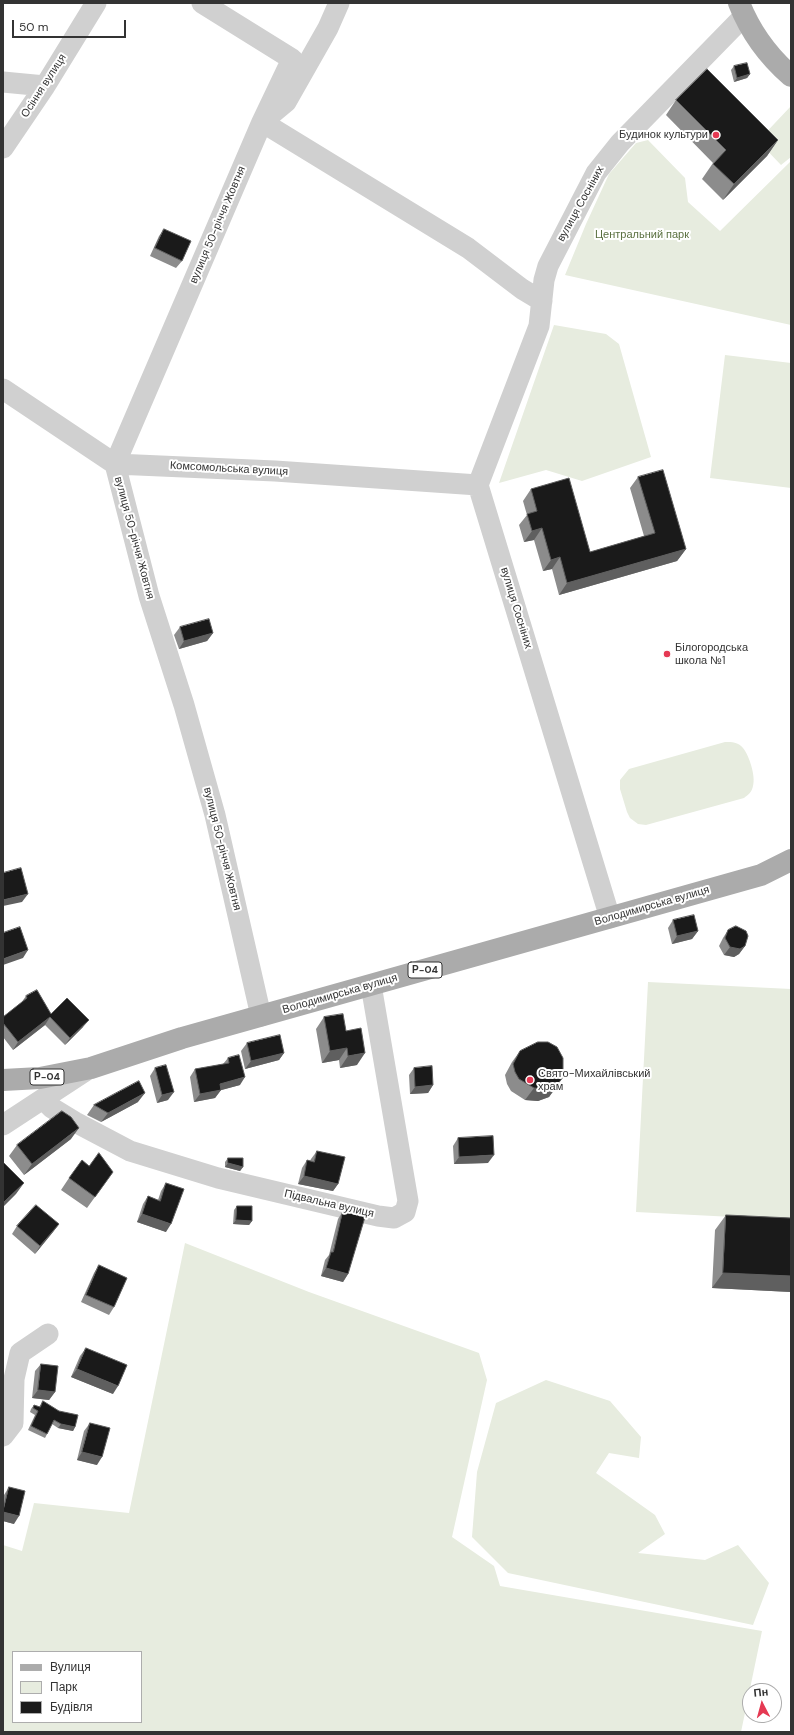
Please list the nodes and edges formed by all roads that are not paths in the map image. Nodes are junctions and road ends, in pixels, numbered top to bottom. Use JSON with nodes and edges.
{"nodes":[{"id":1,"x":96,"y":3,"type":"edge"},
{"id":2,"x":202,"y":3,"type":"edge"},
{"id":3,"x":339,"y":3,"type":"edge"},
{"id":4,"x":742,"y":10,"type":"edge"},
{"id":5,"x":791,"y":76,"type":"edge"},
{"id":6,"x":3,"y":82,"type":"edge"},
{"id":7,"x":45,"y":86,"type":"junction"},
{"id":8,"x":262,"y":122,"type":"junction"},
{"id":9,"x":3,"y":148,"type":"edge"},
{"id":10,"x":542,"y":301,"type":"junction"},
{"id":11,"x":3,"y":389,"type":"edge"},
{"id":12,"x":115,"y":464,"type":"junction"},
{"id":13,"x":478,"y":485,"type":"junction"},
{"id":14,"x":791,"y":860,"type":"edge"},
{"id":15,"x":791,"y":872,"type":"edge"},
{"id":16,"x":761,"y":875,"type":"junction"},
{"id":17,"x":610,"y":918,"type":"junction"},
{"id":18,"x":371,"y":985,"type":"junction"},
{"id":19,"x":261,"y":1016,"type":"junction"},
{"id":20,"x":91,"y":1068,"type":"junction"},
{"id":21,"x":3,"y":1080,"type":"edge"},
{"id":22,"x":43,"y":1099,"type":"junction"},
{"id":23,"x":3,"y":1125,"type":"edge"},
{"id":24,"x":48,"y":1334,"type":"dead end"},
{"id":25,"x":3,"y":1436,"type":"edge"}],
"edges":[{"from":1,"to":7,"type":"street","name":"Осіння вулиця"},
{"from":2,"to":8,"type":"street"},
{"from":3,"to":8,"type":"street","name":"вулиця 50-річчя Жовтня"},
{"from":4,"to":5,"type":"main road"},
{"from":4,"to":10,"type":"street","name":"вулиця Сосніних"},
{"from":6,"to":7,"type":"street"},
{"from":7,"to":9,"type":"street","name":"Осіння вулиця"},
{"from":8,"to":10,"type":"street"},
{"from":8,"to":12,"type":"street","name":"вулиця 50-річчя Жовтня"},
{"from":10,"to":13,"type":"street","name":"вулиця Сосніних"},
{"from":11,"to":12,"type":"street"},
{"from":12,"to":13,"type":"street","name":"Комсомольська вулиця"},
{"from":12,"to":19,"type":"street","name":"вулиця 50-річчя Жовтня"},
{"from":13,"to":17,"type":"street","name":"вулиця Сосніних"},
{"from":14,"to":16,"type":"main road","name":"Володимирська вулиця","number":"Р-04"},
{"from":15,"to":16,"type":"main road","name":"Володимирська вулиця","number":"Р-04"},
{"from":16,"to":17,"type":"main road","name":"Володимирська вулиця","number":"Р-04"},
{"from":17,"to":18,"type":"main road","name":"Володимирська вулиця","number":"Р-04"},
{"from":18,"to":19,"type":"main road","name":"Володимирська вулиця","number":"Р-04"},
{"from":18,"to":22,"type":"street","name":"Підвальна вулиця"},
{"from":19,"to":20,"type":"main road","name":"Володимирська вулиця","number":"Р-04"},
{"from":20,"to":21,"type":"main road","number":"Р-04"},
{"from":20,"to":22,"type":"street","name":"Володимирська вулиця"},
{"from":22,"to":23,"type":"street","name":"Володимирська вулиця"},
{"from":24,"to":25,"type":"street"}]}
